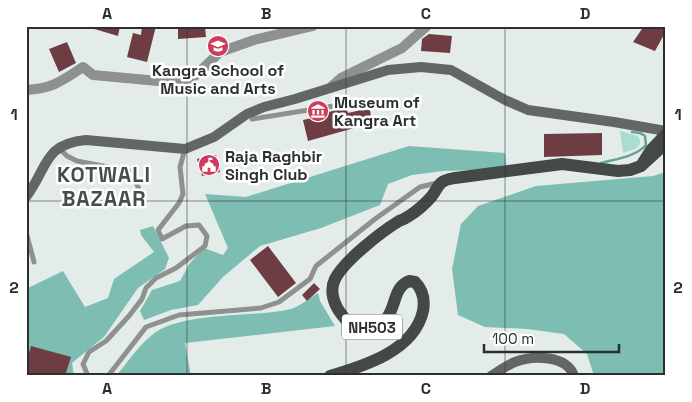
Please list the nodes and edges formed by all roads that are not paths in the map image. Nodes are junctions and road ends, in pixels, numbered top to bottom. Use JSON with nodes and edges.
{"nodes":[{"id":1,"x":313,"y":26,"type":"edge"},
{"id":2,"x":427,"y":26,"type":"edge"},
{"id":3,"x":283,"y":30,"type":"edge"},
{"id":4,"x":330,"y":88,"type":"junction"},
{"id":5,"x":26,"y":90,"type":"edge"},
{"id":6,"x":398,"y":108,"type":"dead end"},
{"id":7,"x":252,"y":119,"type":"dead end"},
{"id":8,"x":666,"y":132,"type":"edge"},
{"id":9,"x":666,"y":143,"type":"edge"},
{"id":10,"x":59,"y":147,"type":"junction"},
{"id":11,"x":185,"y":149,"type":"junction"},
{"id":12,"x":641,"y":166,"type":"junction"},
{"id":13,"x":441,"y":182,"type":"junction"},
{"id":14,"x":26,"y":197,"type":"edge"},
{"id":15,"x":144,"y":204,"type":"dead end"},
{"id":16,"x":26,"y":232,"type":"edge"},
{"id":17,"x":34,"y":262,"type":"dead end"},
{"id":18,"x":88,"y":376,"type":"edge"},
{"id":19,"x":108,"y":376,"type":"edge"},
{"id":20,"x":330,"y":376,"type":"edge"},
{"id":21,"x":491,"y":376,"type":"edge"},
{"id":22,"x":574,"y":376,"type":"edge"}],
"edges":[{"from":1,"to":3,"type":"street"},
{"from":2,"to":4,"type":"street"},
{"from":3,"to":5,"type":"street"},
{"from":4,"to":8,"type":"main road"},
{"from":4,"to":11,"type":"main road"},
{"from":6,"to":7,"type":"lane"},
{"from":8,"to":12,"type":"main road"},
{"from":9,"to":12,"type":"main road"},
{"from":10,"to":11,"type":"main road"},
{"from":10,"to":14,"type":"main road"},
{"from":10,"to":15,"type":"lane"},
{"from":11,"to":18,"type":"lane"},
{"from":12,"to":13,"type":"main road"},
{"from":13,"to":19,"type":"lane"},
{"from":13,"to":20,"type":"main road","number":"NH503"},
{"from":16,"to":17,"type":"lane"},
{"from":21,"to":22,"type":"main road"}]}
